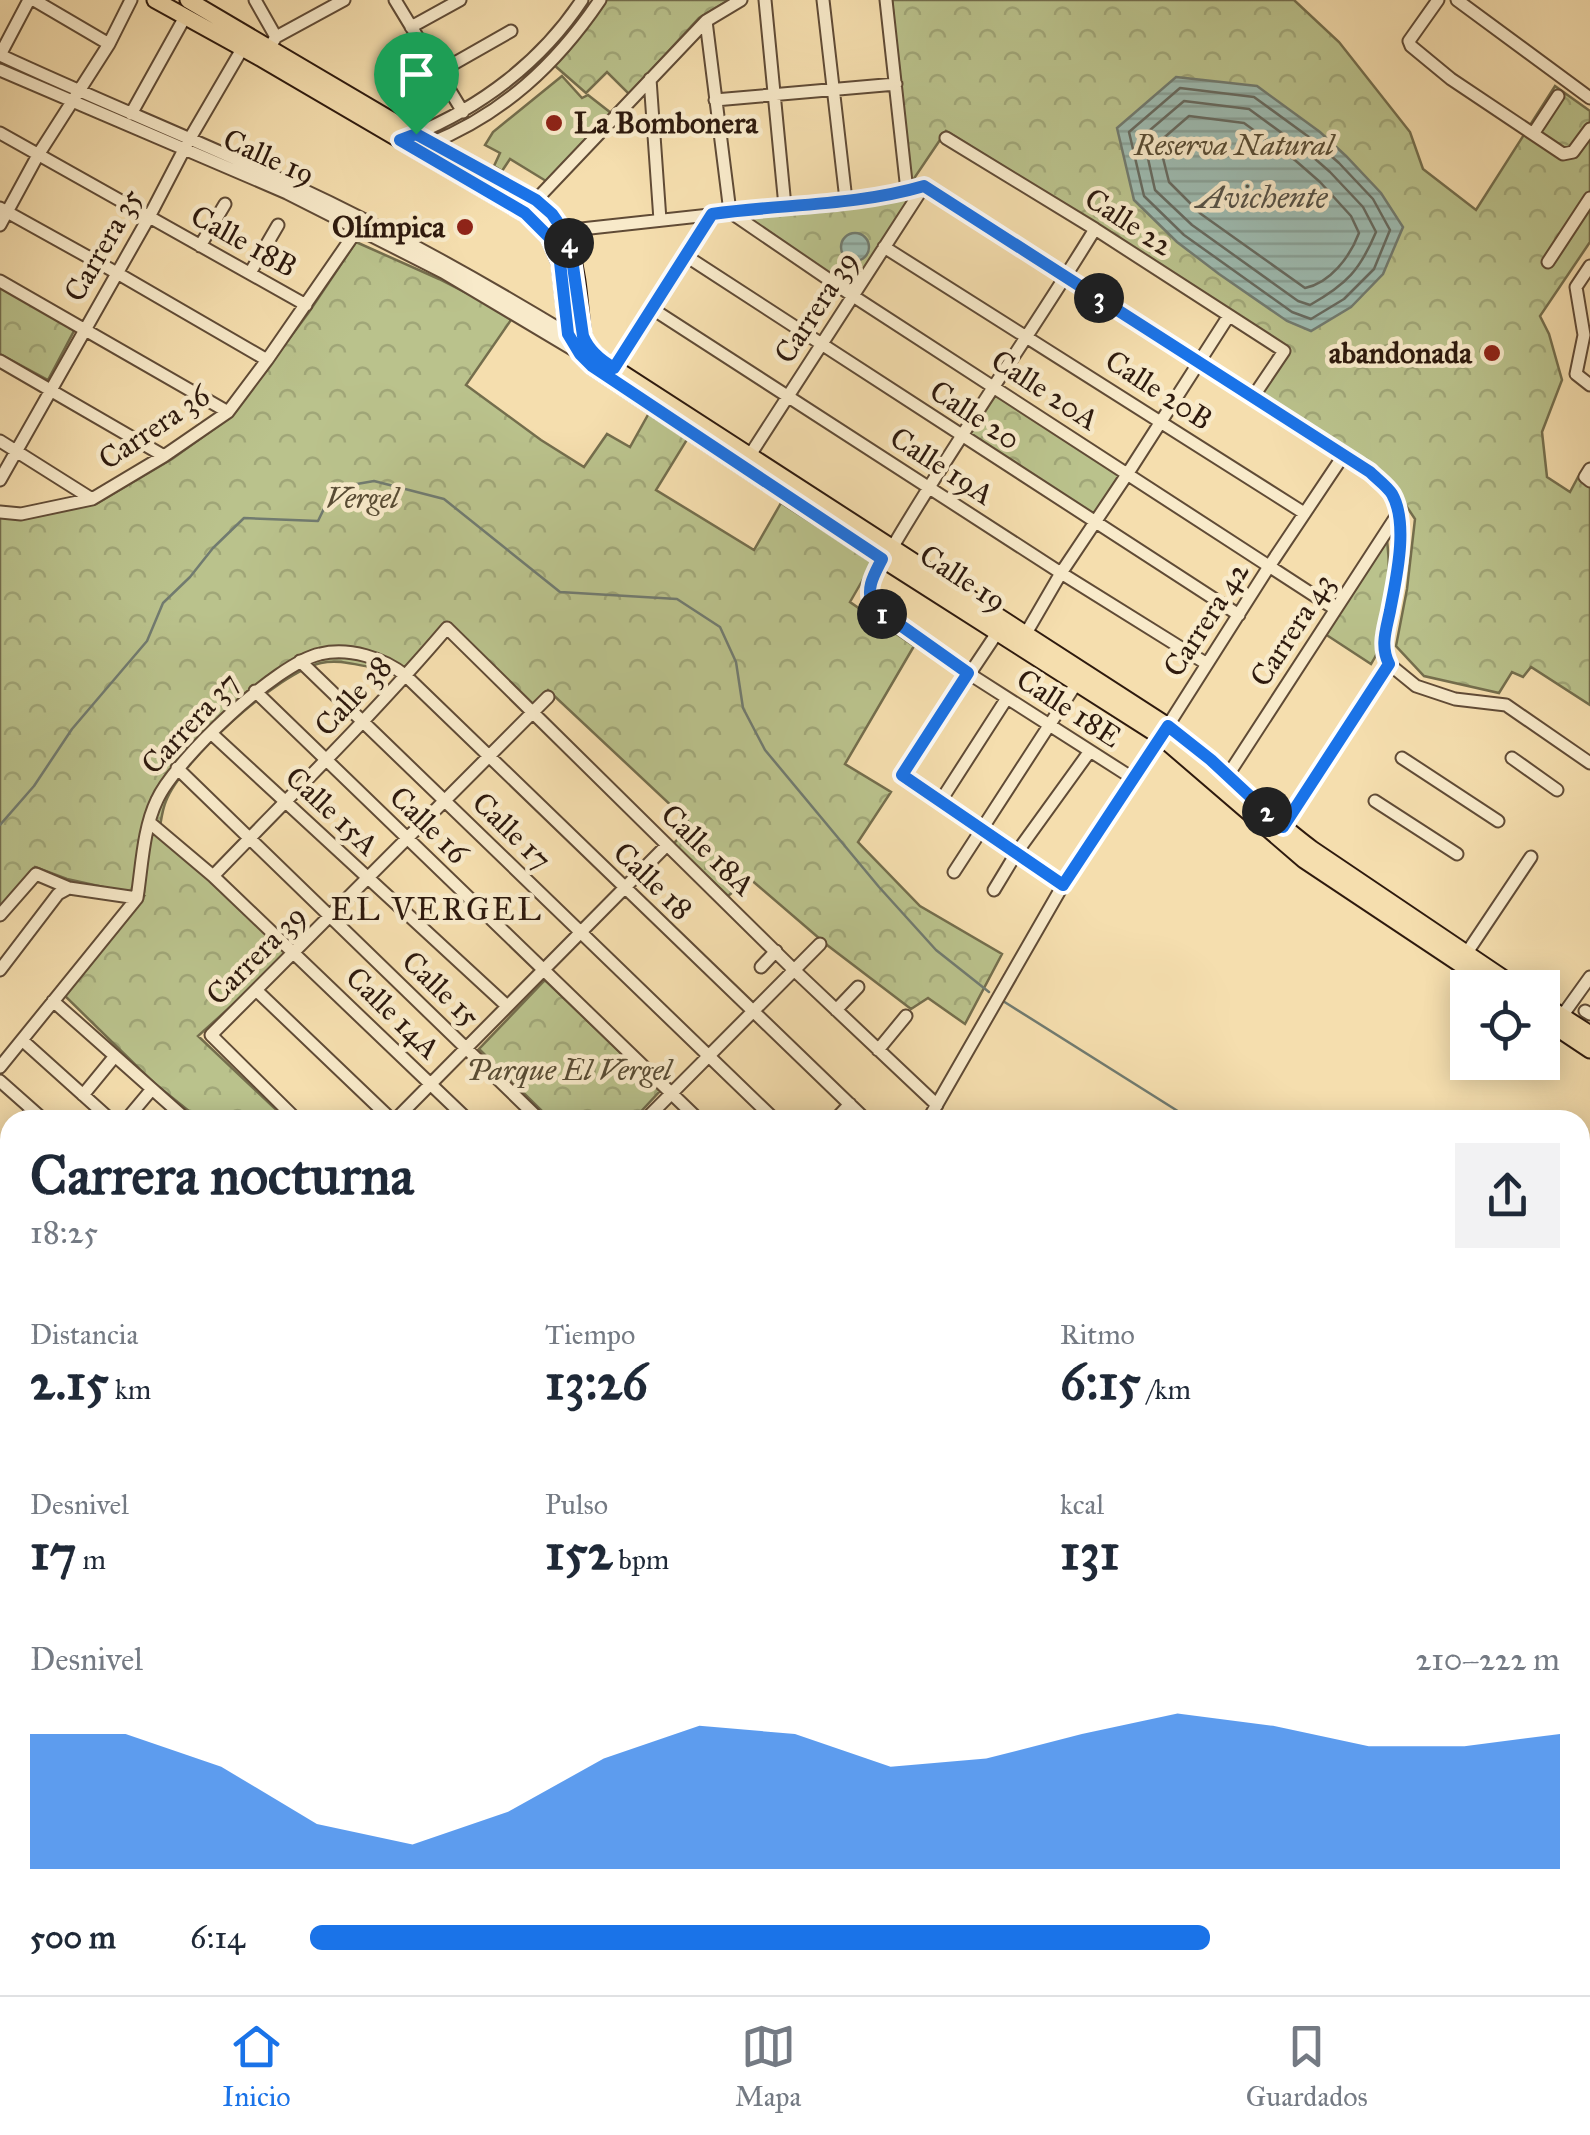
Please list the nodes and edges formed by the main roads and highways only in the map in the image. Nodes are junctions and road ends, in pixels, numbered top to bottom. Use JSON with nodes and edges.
{"nodes":[{"id":1,"x":156,"y":0,"type":"edge"},
{"id":2,"x":187,"y":8,"type":"edge"},
{"id":3,"x":411,"y":141,"type":"junction"},
{"id":4,"x":530,"y":207,"type":"junction"},
{"id":5,"x":556,"y":234,"type":"junction"},
{"id":6,"x":584,"y":350,"type":"junction"},
{"id":7,"x":887,"y":553,"type":"junction"},
{"id":8,"x":1164,"y":731,"type":"junction"},
{"id":9,"x":1469,"y":970,"type":"edge"},
{"id":10,"x":1490,"y":970,"type":"edge"},
{"id":11,"x":1560,"y":1015,"type":"edge"},
{"id":12,"x":1560,"y":1030,"type":"edge"},
{"id":13,"x":1590,"y":1034,"type":"edge"},
{"id":14,"x":1590,"y":1050,"type":"edge"}],
"edges":[{"from":1,"to":2,"type":"main road"},
{"from":2,"to":3,"type":"main road"},
{"from":3,"to":4,"type":"main road"},
{"from":3,"to":4,"type":"main road"},
{"from":4,"to":5,"type":"main road"},
{"from":5,"to":6,"type":"main road"},
{"from":5,"to":6,"type":"main road"},
{"from":6,"to":7,"type":"main road","name":"Calle 19"},
{"from":6,"to":7,"type":"main road","name":"Calle 19"},
{"from":7,"to":8,"type":"main road","name":"Calle 19"},
{"from":7,"to":8,"type":"main road","name":"Calle 19"},
{"from":8,"to":9,"type":"main road","name":"Calle 19"},
{"from":8,"to":10,"type":"main road","name":"Calle 19"},
{"from":11,"to":13,"type":"main road"},
{"from":12,"to":14,"type":"main road"}]}
